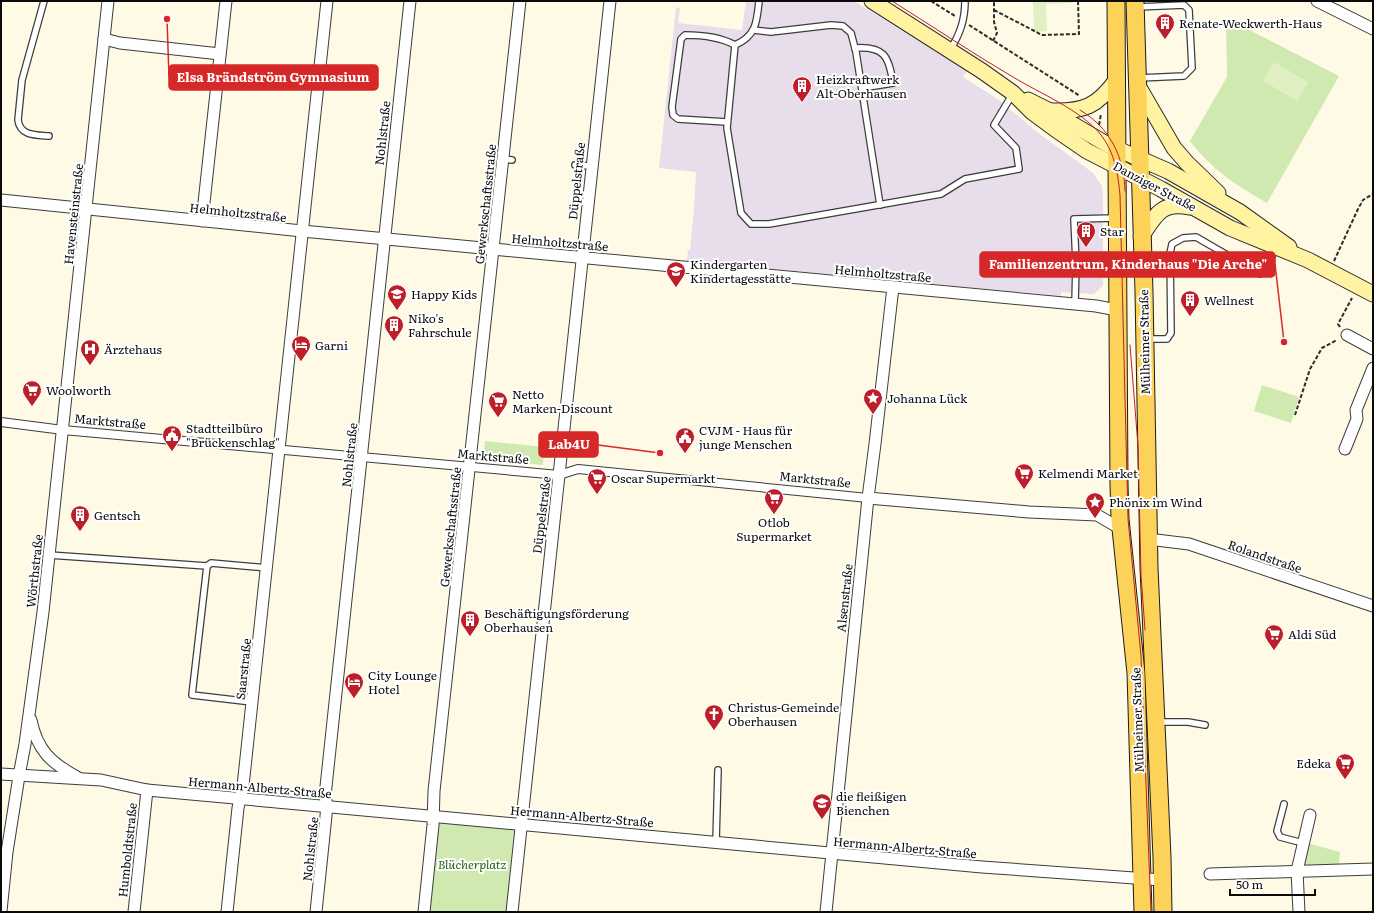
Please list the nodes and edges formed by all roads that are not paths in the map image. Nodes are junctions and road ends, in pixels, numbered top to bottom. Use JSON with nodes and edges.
{"nodes":[{"id":1,"x":44,"y":1,"type":"edge"},
{"id":2,"x":108,"y":1,"type":"edge"},
{"id":3,"x":226,"y":1,"type":"edge"},
{"id":4,"x":327,"y":1,"type":"edge"},
{"id":5,"x":410,"y":1,"type":"edge"},
{"id":6,"x":520,"y":1,"type":"edge"},
{"id":7,"x":610,"y":1,"type":"edge"},
{"id":8,"x":759,"y":1,"type":"edge"},
{"id":9,"x":872,"y":1,"type":"edge"},
{"id":10,"x":965,"y":1,"type":"edge"},
{"id":11,"x":1116,"y":1,"type":"edge"},
{"id":12,"x":1317,"y":1,"type":"edge"},
{"id":13,"x":1135,"y":4,"type":"edge"},
{"id":14,"x":1373,"y":29,"type":"edge"},
{"id":15,"x":754,"y":30,"type":"junction"},
{"id":16,"x":104,"y":39,"type":"junction"},
{"id":17,"x":735,"y":45,"type":"junction"},
{"id":18,"x":855,"y":48,"type":"junction"},
{"id":19,"x":950,"y":50,"type":"junction"},
{"id":20,"x":220,"y":54,"type":"junction"},
{"id":21,"x":1117,"y":79,"type":"junction"},
{"id":22,"x":1137,"y":81,"type":"junction"},
{"id":23,"x":862,"y":88,"type":"junction"},
{"id":24,"x":1013,"y":93,"type":"junction"},
{"id":25,"x":1050,"y":111,"type":"junction"},
{"id":26,"x":727,"y":122,"type":"junction"},
{"id":27,"x":49,"y":136,"type":"dead end"},
{"id":28,"x":1117,"y":158,"type":"junction"},
{"id":29,"x":1140,"y":159,"type":"junction"},
{"id":30,"x":575,"y":165,"type":"dead end"},
{"id":31,"x":591,"y":166,"type":"junction"},
{"id":32,"x":1140,"y":177,"type":"junction"},
{"id":33,"x":1,"y":200,"type":"edge"},
{"id":34,"x":880,"y":205,"type":"junction"},
{"id":35,"x":1194,"y":208,"type":"junction"},
{"id":36,"x":86,"y":210,"type":"junction"},
{"id":37,"x":1240,"y":212,"type":"junction"},
{"id":38,"x":1117,"y":218,"type":"junction"},
{"id":39,"x":202,"y":221,"type":"junction"},
{"id":40,"x":302,"y":231,"type":"junction"},
{"id":41,"x":1141,"y":237,"type":"junction"},
{"id":42,"x":384,"y":239,"type":"junction"},
{"id":43,"x":1278,"y":244,"type":"junction"},
{"id":44,"x":492,"y":249,"type":"junction"},
{"id":45,"x":582,"y":257,"type":"junction"},
{"id":46,"x":1117,"y":262,"type":"junction"},
{"id":47,"x":1076,"y":263,"type":"junction"},
{"id":48,"x":893,"y":287,"type":"junction"},
{"id":49,"x":1373,"y":294,"type":"edge"},
{"id":50,"x":1074,"y":304,"type":"junction"},
{"id":51,"x":1117,"y":310,"type":"junction"},
{"id":52,"x":1144,"y":335,"type":"junction"},
{"id":53,"x":1347,"y":335,"type":"road end"},
{"id":54,"x":1373,"y":349,"type":"edge"},
{"id":55,"x":1373,"y":368,"type":"edge"},
{"id":56,"x":1,"y":422,"type":"edge"},
{"id":57,"x":62,"y":430,"type":"junction"},
{"id":58,"x":279,"y":448,"type":"junction"},
{"id":59,"x":1345,"y":449,"type":"dead end"},
{"id":60,"x":361,"y":457,"type":"junction"},
{"id":61,"x":469,"y":467,"type":"junction"},
{"id":62,"x":559,"y":475,"type":"junction"},
{"id":63,"x":868,"y":498,"type":"junction"},
{"id":64,"x":1121,"y":529,"type":"junction"},
{"id":65,"x":1148,"y":539,"type":"junction"},
{"id":66,"x":49,"y":555,"type":"junction"},
{"id":67,"x":207,"y":566,"type":"junction"},
{"id":68,"x":267,"y":568,"type":"junction"},
{"id":69,"x":1373,"y":606,"type":"edge"},
{"id":70,"x":252,"y":702,"type":"junction"},
{"id":71,"x":30,"y":716,"type":"junction"},
{"id":72,"x":1155,"y":722,"type":"junction"},
{"id":73,"x":1205,"y":725,"type":"dead end"},
{"id":74,"x":718,"y":770,"type":"dead end"},
{"id":75,"x":1,"y":774,"type":"edge"},
{"id":76,"x":19,"y":776,"type":"junction"},
{"id":77,"x":78,"y":777,"type":"junction"},
{"id":78,"x":147,"y":790,"type":"junction"},
{"id":79,"x":239,"y":798,"type":"junction"},
{"id":80,"x":1284,"y":804,"type":"dead end"},
{"id":81,"x":327,"y":806,"type":"junction"},
{"id":82,"x":1310,"y":814,"type":"dead end"},
{"id":83,"x":434,"y":816,"type":"junction"},
{"id":84,"x":521,"y":823,"type":"junction"},
{"id":85,"x":716,"y":842,"type":"junction"},
{"id":86,"x":1303,"y":844,"type":"junction"},
{"id":87,"x":832,"y":853,"type":"junction"},
{"id":88,"x":1373,"y":869,"type":"edge"},
{"id":89,"x":1297,"y":871,"type":"junction"},
{"id":90,"x":1210,"y":874,"type":"dead end"},
{"id":91,"x":1142,"y":879,"type":"junction"},
{"id":92,"x":1162,"y":880,"type":"junction"},
{"id":93,"x":1,"y":911,"type":"edge"},
{"id":94,"x":134,"y":912,"type":"edge"},
{"id":95,"x":227,"y":912,"type":"edge"},
{"id":96,"x":316,"y":912,"type":"edge"},
{"id":97,"x":424,"y":912,"type":"edge"},
{"id":98,"x":512,"y":912,"type":"edge"},
{"id":99,"x":826,"y":912,"type":"edge"},
{"id":100,"x":1143,"y":912,"type":"edge"},
{"id":101,"x":1163,"y":912,"type":"edge"},
{"id":102,"x":1299,"y":912,"type":"edge"}],
"edges":[{"from":1,"to":27,"type":"lane"},
{"from":2,"to":16,"type":"street","name":"Havensteinstraße"},
{"from":3,"to":20,"type":"street"},
{"from":4,"to":40,"type":"street","name":"Saarstraße"},
{"from":5,"to":42,"type":"street","name":"Nohlstraße"},
{"from":6,"to":44,"type":"street","name":"Gewerkschaftsstraße"},
{"from":7,"to":31,"type":"street","name":"Düppelstraße"},
{"from":8,"to":15,"type":"lane"},
{"from":9,"to":19,"type":"main road","name":"Danziger Straße"},
{"from":10,"to":19,"type":"lane"},
{"from":11,"to":21,"type":"main road","name":"Mülheimer Straße"},
{"from":12,"to":14,"type":"street"},
{"from":13,"to":22,"type":"main road","name":"Mülheimer Straße"},
{"from":13,"to":22,"type":"lane"},
{"from":15,"to":17,"type":"lane"},
{"from":15,"to":18,"type":"lane"},
{"from":16,"to":20,"type":"street"},
{"from":16,"to":36,"type":"street","name":"Havensteinstraße"},
{"from":17,"to":26,"type":"lane"},
{"from":17,"to":26,"type":"lane"},
{"from":18,"to":23,"type":"lane"},
{"from":18,"to":23,"type":"lane"},
{"from":19,"to":24,"type":"main road","name":"Danziger Straße"},
{"from":20,"to":39,"type":"street"},
{"from":21,"to":25,"type":"main road"},
{"from":21,"to":28,"type":"main road","name":"Mülheimer Straße"},
{"from":22,"to":29,"type":"main road","name":"Mülheimer Straße"},
{"from":22,"to":37,"type":"main road"},
{"from":23,"to":34,"type":"lane"},
{"from":24,"to":25,"type":"main road","name":"Danziger Straße"},
{"from":24,"to":28,"type":"main road","name":"Danziger Straße"},
{"from":24,"to":34,"type":"lane"},
{"from":25,"to":28,"type":"main road","name":"Danziger Straße"},
{"from":26,"to":34,"type":"lane"},
{"from":28,"to":29,"type":"main road","name":"Danziger Straße"},
{"from":28,"to":32,"type":"main road","name":"Danziger Straße"},
{"from":28,"to":38,"type":"main road","name":"Mülheimer Straße"},
{"from":29,"to":32,"type":"main road","name":"Mülheimer Straße"},
{"from":29,"to":37,"type":"main road","name":"Danziger Straße"},
{"from":30,"to":31,"type":"lane"},
{"from":31,"to":45,"type":"street","name":"Düppelstraße"},
{"from":32,"to":35,"type":"main road","name":"Danziger Straße"},
{"from":32,"to":41,"type":"main road","name":"Mülheimer Straße"},
{"from":33,"to":36,"type":"street","name":"Helmholtzstraße"},
{"from":35,"to":41,"type":"main road"},
{"from":35,"to":43,"type":"main road","name":"Danziger Straße"},
{"from":36,"to":39,"type":"street","name":"Helmholtzstraße"},
{"from":36,"to":57,"type":"street","name":"Havensteinstraße"},
{"from":37,"to":43,"type":"main road","name":"Danziger Straße"},
{"from":38,"to":46,"type":"main road","name":"Mülheimer Straße"},
{"from":38,"to":47,"type":"lane"},
{"from":39,"to":40,"type":"street","name":"Helmholtzstraße"},
{"from":40,"to":42,"type":"street","name":"Helmholtzstraße"},
{"from":40,"to":58,"type":"street","name":"Saarstraße"},
{"from":41,"to":52,"type":"main road","name":"Mülheimer Straße"},
{"from":42,"to":44,"type":"street","name":"Helmholtzstraße"},
{"from":42,"to":60,"type":"street","name":"Nohlstraße"},
{"from":43,"to":49,"type":"main road","name":"Danziger Straße"},
{"from":43,"to":52,"type":"lane"},
{"from":44,"to":45,"type":"street","name":"Helmholtzstraße"},
{"from":44,"to":61,"type":"street","name":"Gewerkschaftsstraße"},
{"from":45,"to":48,"type":"street","name":"Helmholtzstraße"},
{"from":45,"to":62,"type":"street","name":"Düppelstraße"},
{"from":46,"to":47,"type":"lane"},
{"from":46,"to":51,"type":"main road","name":"Mülheimer Straße"},
{"from":47,"to":50,"type":"lane"},
{"from":48,"to":50,"type":"street","name":"Helmholtzstraße"},
{"from":48,"to":63,"type":"street","name":"Alsenstraße"},
{"from":50,"to":51,"type":"street","name":"Helmholtzstraße"},
{"from":51,"to":52,"type":"main road"},
{"from":51,"to":64,"type":"main road","name":"Mülheimer Straße"},
{"from":52,"to":65,"type":"main road","name":"Mülheimer Straße"},
{"from":53,"to":54,"type":"street"},
{"from":55,"to":59,"type":"street"},
{"from":56,"to":57,"type":"street","name":"Marktstraße"},
{"from":57,"to":58,"type":"street","name":"Marktstraße"},
{"from":57,"to":66,"type":"street","name":"Wörthstraße"},
{"from":58,"to":60,"type":"street","name":"Marktstraße"},
{"from":58,"to":68,"type":"street","name":"Saarstraße"},
{"from":60,"to":61,"type":"street","name":"Marktstraße"},
{"from":60,"to":81,"type":"street","name":"Nohlstraße"},
{"from":61,"to":62,"type":"street","name":"Marktstraße"},
{"from":61,"to":83,"type":"street","name":"Gewerkschaftsstraße"},
{"from":62,"to":63,"type":"street","name":"Marktstraße"},
{"from":62,"to":84,"type":"street","name":"Düppelstraße"},
{"from":63,"to":64,"type":"street","name":"Marktstraße"},
{"from":63,"to":87,"type":"street","name":"Alsenstraße"},
{"from":64,"to":65,"type":"main road"},
{"from":64,"to":91,"type":"main road","name":"Mülheimer Straße"},
{"from":65,"to":69,"type":"street","name":"Rolandstraße"},
{"from":65,"to":72,"type":"main road","name":"Mülheimer Straße"},
{"from":66,"to":67,"type":"lane"},
{"from":66,"to":71,"type":"street","name":"Wörthstraße"},
{"from":67,"to":68,"type":"lane"},
{"from":67,"to":70,"type":"lane"},
{"from":68,"to":70,"type":"street","name":"Saarstraße"},
{"from":70,"to":79,"type":"street","name":"Saarstraße"},
{"from":71,"to":76,"type":"street","name":"Wörthstraße"},
{"from":71,"to":77,"type":"street","name":"Wörthstraße"},
{"from":72,"to":73,"type":"lane"},
{"from":72,"to":92,"type":"main road","name":"Mülheimer Straße"},
{"from":74,"to":85,"type":"lane"},
{"from":75,"to":76,"type":"street","name":"Hermann-Albertz-Straße"},
{"from":76,"to":77,"type":"street","name":"Hermann-Albertz-Straße"},
{"from":76,"to":93,"type":"street","name":"Wörthstraße"},
{"from":77,"to":78,"type":"street","name":"Hermann-Albertz-Straße"},
{"from":78,"to":79,"type":"street","name":"Hermann-Albertz-Straße"},
{"from":78,"to":94,"type":"street","name":"Humboldtstraße"},
{"from":79,"to":81,"type":"street","name":"Hermann-Albertz-Straße"},
{"from":79,"to":95,"type":"street","name":"Saarstraße"},
{"from":80,"to":86,"type":"lane"},
{"from":81,"to":83,"type":"street","name":"Hermann-Albertz-Straße"},
{"from":81,"to":96,"type":"street","name":"Nohlstraße"},
{"from":82,"to":86,"type":"street"},
{"from":83,"to":84,"type":"street","name":"Hermann-Albertz-Straße"},
{"from":83,"to":97,"type":"street","name":"Gewerkschaftsstraße"},
{"from":84,"to":85,"type":"street","name":"Hermann-Albertz-Straße"},
{"from":84,"to":98,"type":"street","name":"Düppelstraße"},
{"from":85,"to":87,"type":"street","name":"Hermann-Albertz-Straße"},
{"from":86,"to":89,"type":"street"},
{"from":87,"to":91,"type":"street","name":"Hermann-Albertz-Straße"},
{"from":87,"to":99,"type":"street","name":"Alsenstraße"},
{"from":88,"to":89,"type":"street"},
{"from":89,"to":90,"type":"street"},
{"from":89,"to":102,"type":"street"},
{"from":91,"to":92,"type":"street","name":"Hermann-Albertz-Straße"},
{"from":91,"to":100,"type":"main road","name":"Mülheimer Straße"},
{"from":92,"to":101,"type":"main road","name":"Mülheimer Straße"}]}
